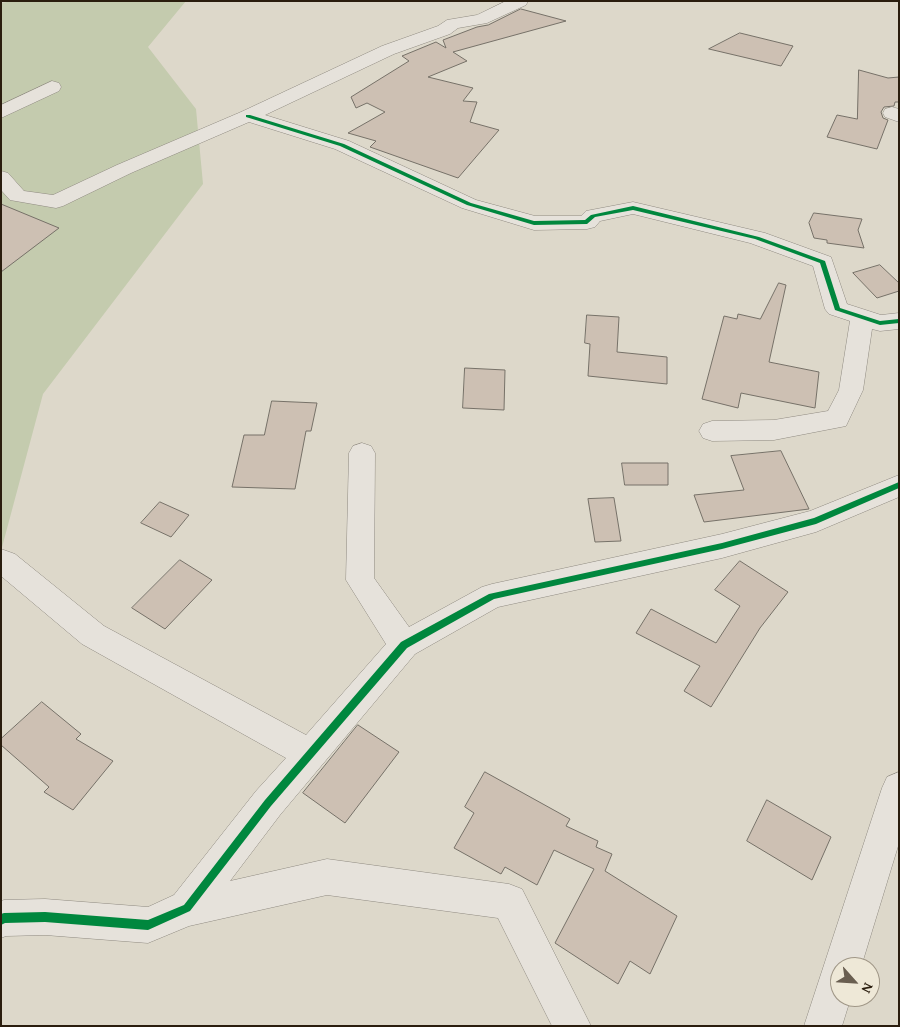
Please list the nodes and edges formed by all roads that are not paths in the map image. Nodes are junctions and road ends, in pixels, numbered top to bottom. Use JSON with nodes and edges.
{"nodes":[{"id":1,"x":520,"y":1,"type":"edge"},
{"id":2,"x":52,"y":87,"type":"dead end"},
{"id":3,"x":1,"y":112,"type":"edge"},
{"id":4,"x":248,"y":116,"type":"junction"},
{"id":5,"x":1,"y":177,"type":"edge"},
{"id":6,"x":862,"y":317,"type":"junction"},
{"id":7,"x":899,"y":321,"type":"edge"},
{"id":8,"x":712,"y":431,"type":"dead end"},
{"id":9,"x":362,"y":453,"type":"dead end"},
{"id":10,"x":899,"y":485,"type":"edge"},
{"id":11,"x":1,"y":561,"type":"edge"},
{"id":12,"x":404,"y":645,"type":"junction"},
{"id":13,"x":310,"y":754,"type":"junction"},
{"id":14,"x":899,"y":788,"type":"edge"},
{"id":15,"x":188,"y":908,"type":"junction"},
{"id":16,"x":1,"y":920,"type":"edge"},
{"id":17,"x":845,"y":957,"type":"edge"},
{"id":18,"x":830,"y":1004,"type":"edge"},
{"id":19,"x":572,"y":1026,"type":"edge"},
{"id":20,"x":823,"y":1026,"type":"edge"}],
"edges":[{"from":1,"to":4,"type":"street"},
{"from":2,"to":3,"type":"street"},
{"from":4,"to":5,"type":"street"},
{"from":4,"to":6,"type":"street"},
{"from":6,"to":7,"type":"street"},
{"from":6,"to":8,"type":"street"},
{"from":9,"to":12,"type":"street"},
{"from":10,"to":12,"type":"street"},
{"from":11,"to":13,"type":"street"},
{"from":12,"to":13,"type":"street"},
{"from":13,"to":15,"type":"street"},
{"from":14,"to":17,"type":"street"},
{"from":15,"to":16,"type":"street"},
{"from":15,"to":19,"type":"street"},
{"from":18,"to":20,"type":"street"}]}
